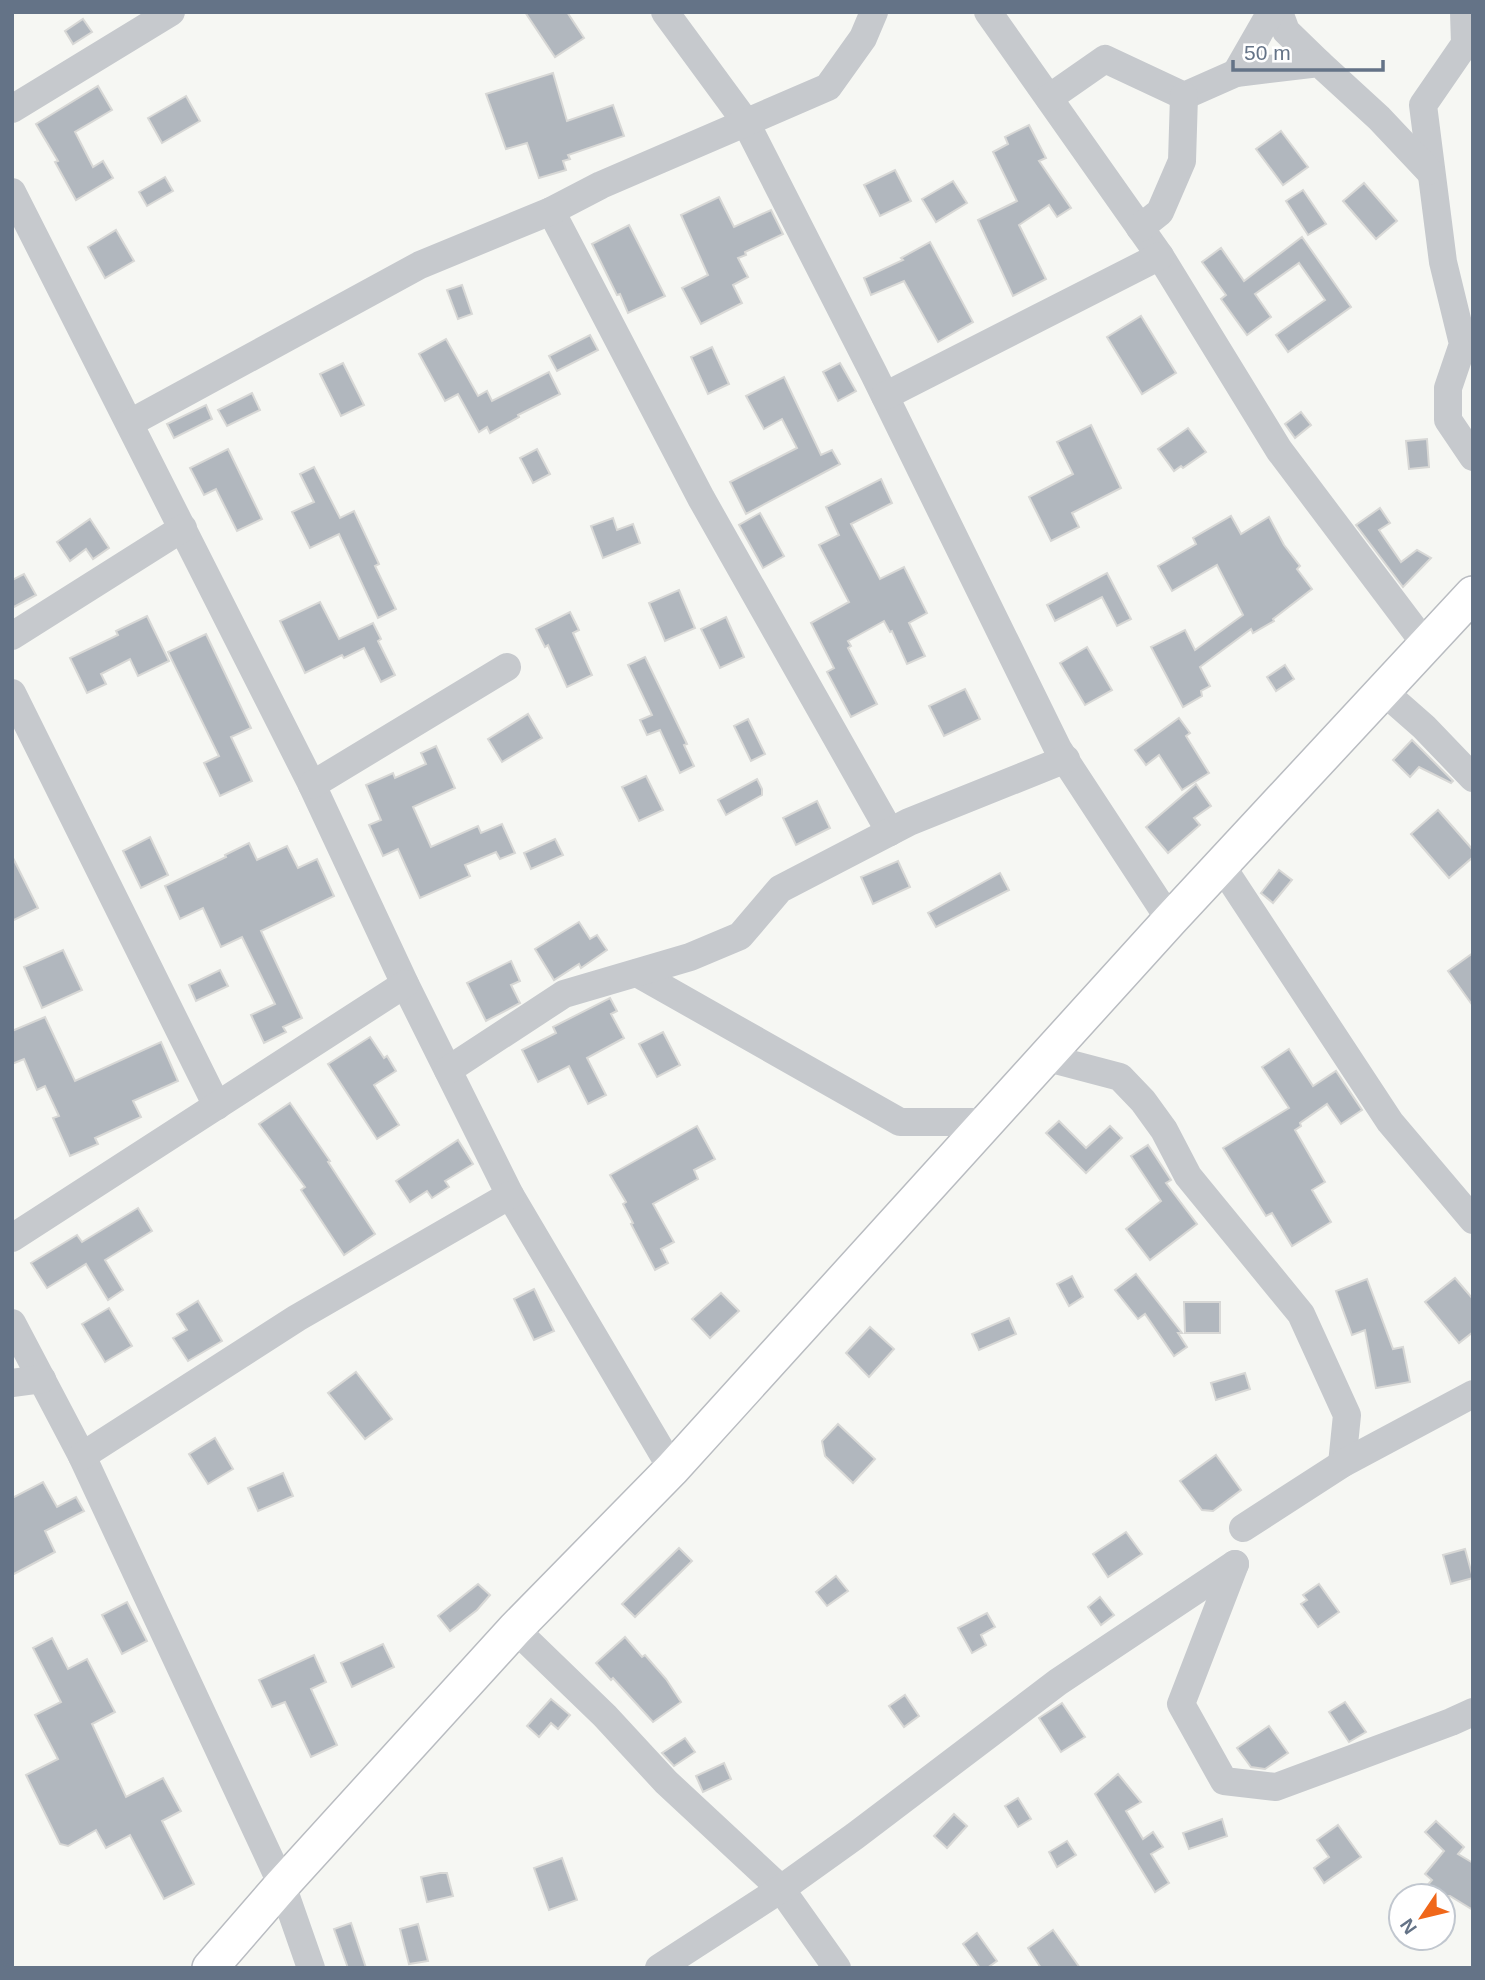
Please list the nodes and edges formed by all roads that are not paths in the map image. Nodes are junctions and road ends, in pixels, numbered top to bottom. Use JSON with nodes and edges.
{"nodes":[{"id":1,"x":171,"y":12,"type":"edge"},
{"id":2,"x":665,"y":12,"type":"edge"},
{"id":3,"x":874,"y":12,"type":"edge"},
{"id":4,"x":988,"y":12,"type":"edge"},
{"id":5,"x":1271,"y":12,"type":"edge"},
{"id":6,"x":1279,"y":12,"type":"edge"},
{"id":7,"x":1464,"y":12,"type":"edge"},
{"id":8,"x":1319,"y":63,"type":"junction"},
{"id":9,"x":1236,"y":73,"type":"junction"},
{"id":10,"x":1184,"y":96,"type":"junction"},
{"id":11,"x":1049,"y":98,"type":"junction"},
{"id":12,"x":12,"y":109,"type":"edge"},
{"id":13,"x":745,"y":121,"type":"junction"},
{"id":14,"x":1429,"y":171,"type":"junction"},
{"id":15,"x":12,"y":192,"type":"edge"},
{"id":16,"x":551,"y":211,"type":"junction"},
{"id":17,"x":1140,"y":228,"type":"junction"},
{"id":18,"x":1160,"y":256,"type":"junction"},
{"id":19,"x":885,"y":396,"type":"junction"},
{"id":20,"x":130,"y":423,"type":"junction"},
{"id":21,"x":1473,"y":457,"type":"edge"},
{"id":22,"x":183,"y":528,"type":"junction"},
{"id":23,"x":1473,"y":594,"type":"edge"},
{"id":24,"x":12,"y":636,"type":"edge"},
{"id":25,"x":1426,"y":645,"type":"junction"},
{"id":26,"x":507,"y":667,"type":"dead end"},
{"id":27,"x":1383,"y":691,"type":"junction"},
{"id":28,"x":12,"y":693,"type":"edge"},
{"id":29,"x":1066,"y":759,"type":"junction"},
{"id":30,"x":1473,"y":778,"type":"edge"},
{"id":31,"x":312,"y":785,"type":"junction"},
{"id":32,"x":890,"y":832,"type":"junction"},
{"id":33,"x":1221,"y":865,"type":"junction"},
{"id":34,"x":1170,"y":920,"type":"junction"},
{"id":35,"x":637,"y":973,"type":"junction"},
{"id":36,"x":405,"y":984,"type":"junction"},
{"id":37,"x":1044,"y":1057,"type":"junction"},
{"id":38,"x":448,"y":1070,"type":"junction"},
{"id":39,"x":217,"y":1106,"type":"junction"},
{"id":40,"x":987,"y":1122,"type":"junction"},
{"id":41,"x":510,"y":1195,"type":"junction"},
{"id":42,"x":1473,"y":1220,"type":"edge"},
{"id":43,"x":12,"y":1238,"type":"edge"},
{"id":44,"x":12,"y":1322,"type":"edge"},
{"id":45,"x":42,"y":1380,"type":"junction"},
{"id":46,"x":12,"y":1383,"type":"edge"},
{"id":47,"x":1473,"y":1394,"type":"edge"},
{"id":48,"x":82,"y":1456,"type":"junction"},
{"id":49,"x":1342,"y":1464,"type":"junction"},
{"id":50,"x":671,"y":1469,"type":"junction"},
{"id":51,"x":1243,"y":1528,"type":"dead end"},
{"id":52,"x":515,"y":1629,"type":"junction"},
{"id":53,"x":1473,"y":1712,"type":"edge"},
{"id":54,"x":282,"y":1885,"type":"junction"},
{"id":55,"x":780,"y":1889,"type":"junction"},
{"id":56,"x":211,"y":1968,"type":"edge"},
{"id":57,"x":311,"y":1968,"type":"edge"},
{"id":58,"x":659,"y":1968,"type":"edge"},
{"id":59,"x":837,"y":1968,"type":"edge"}],
"edges":[{"from":1,"to":12,"type":"street"},
{"from":2,"to":13,"type":"street"},
{"from":3,"to":13,"type":"street"},
{"from":4,"to":11,"type":"street"},
{"from":5,"to":9,"type":"street"},
{"from":6,"to":8,"type":"street"},
{"from":7,"to":14,"type":"street"},
{"from":8,"to":9,"type":"street"},
{"from":8,"to":14,"type":"street"},
{"from":9,"to":10,"type":"street"},
{"from":10,"to":11,"type":"street"},
{"from":10,"to":17,"type":"street"},
{"from":11,"to":17,"type":"street"},
{"from":13,"to":16,"type":"street"},
{"from":13,"to":19,"type":"street"},
{"from":14,"to":21,"type":"street"},
{"from":15,"to":20,"type":"street"},
{"from":16,"to":20,"type":"street"},
{"from":16,"to":32,"type":"street"},
{"from":17,"to":18,"type":"street"},
{"from":18,"to":19,"type":"street"},
{"from":18,"to":25,"type":"street"},
{"from":19,"to":29,"type":"street"},
{"from":20,"to":22,"type":"street"},
{"from":22,"to":24,"type":"street"},
{"from":22,"to":31,"type":"street"},
{"from":23,"to":25,"type":"main road"},
{"from":25,"to":27,"type":"main road"},
{"from":26,"to":31,"type":"street"},
{"from":27,"to":30,"type":"street"},
{"from":27,"to":33,"type":"main road"},
{"from":28,"to":39,"type":"street"},
{"from":29,"to":32,"type":"street"},
{"from":29,"to":34,"type":"street"},
{"from":31,"to":36,"type":"street"},
{"from":32,"to":35,"type":"street"},
{"from":33,"to":34,"type":"main road"},
{"from":33,"to":42,"type":"street"},
{"from":34,"to":37,"type":"main road"},
{"from":35,"to":38,"type":"street"},
{"from":35,"to":40,"type":"street"},
{"from":36,"to":38,"type":"street"},
{"from":36,"to":39,"type":"street"},
{"from":37,"to":40,"type":"main road"},
{"from":37,"to":49,"type":"street"},
{"from":38,"to":41,"type":"street"},
{"from":39,"to":43,"type":"street"},
{"from":40,"to":50,"type":"main road"},
{"from":41,"to":48,"type":"street"},
{"from":41,"to":50,"type":"street"},
{"from":44,"to":45,"type":"street"},
{"from":45,"to":46,"type":"street"},
{"from":45,"to":48,"type":"street"},
{"from":47,"to":49,"type":"street"},
{"from":48,"to":54,"type":"street"},
{"from":49,"to":51,"type":"street"},
{"from":50,"to":52,"type":"main road"},
{"from":52,"to":54,"type":"main road"},
{"from":52,"to":55,"type":"street"},
{"from":53,"to":55,"type":"street"},
{"from":54,"to":56,"type":"main road"},
{"from":54,"to":57,"type":"street"},
{"from":55,"to":58,"type":"street"},
{"from":55,"to":59,"type":"street"}]}
